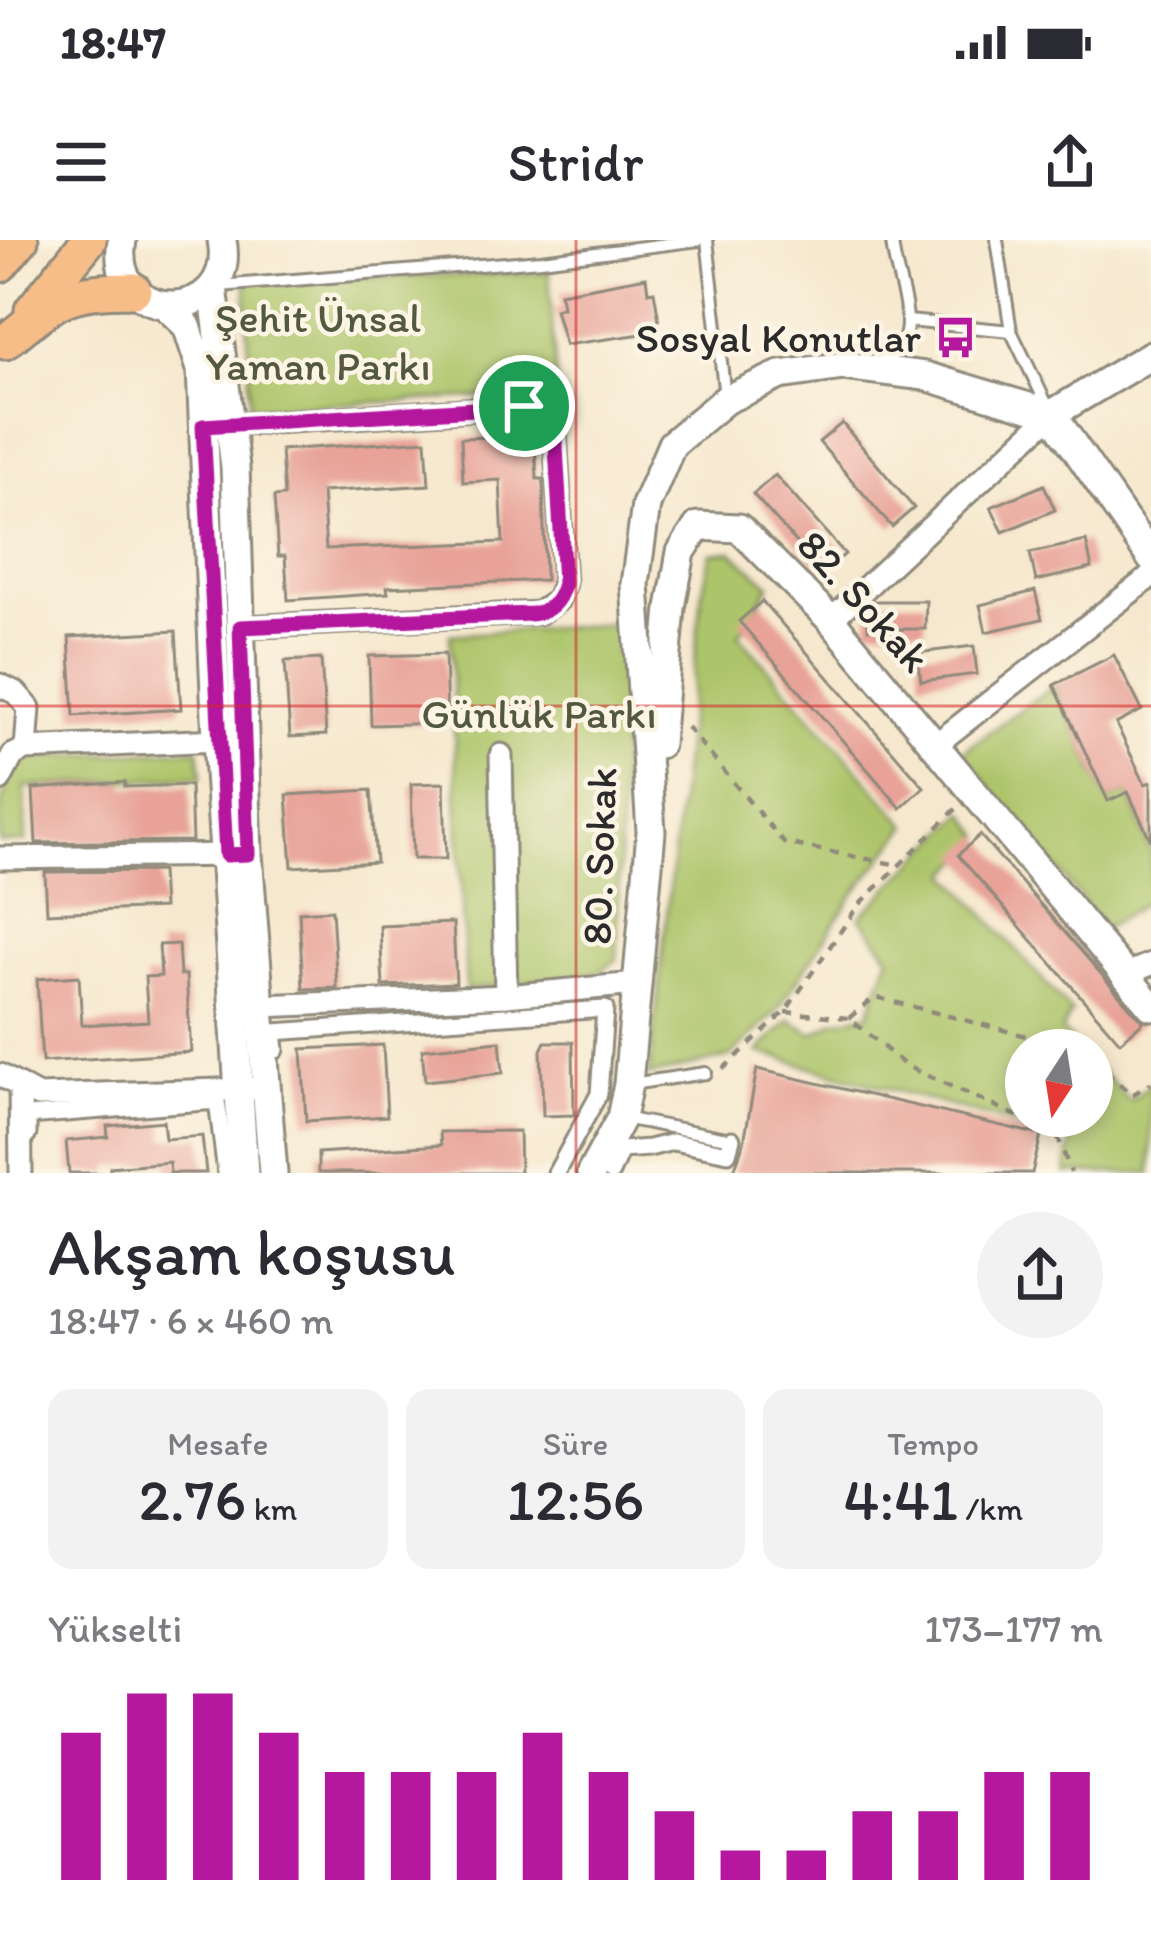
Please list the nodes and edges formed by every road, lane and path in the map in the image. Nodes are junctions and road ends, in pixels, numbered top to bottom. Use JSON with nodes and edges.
{"nodes":[{"id":1,"x":21,"y":240,"type":"edge"},
{"id":2,"x":89,"y":240,"type":"edge"},
{"id":3,"x":122,"y":240,"type":"edge"},
{"id":4,"x":222,"y":240,"type":"edge"},
{"id":5,"x":703,"y":240,"type":"edge"},
{"id":6,"x":892,"y":240,"type":"edge"},
{"id":7,"x":997,"y":240,"type":"edge"},
{"id":8,"x":0,"y":265,"type":"edge"},
{"id":9,"x":213,"y":286,"type":"junction"},
{"id":10,"x":134,"y":290,"type":"junction"},
{"id":11,"x":166,"y":306,"type":"junction"},
{"id":12,"x":908,"y":321,"type":"junction"},
{"id":13,"x":1011,"y":331,"type":"junction"},
{"id":14,"x":3,"y":345,"type":"edge"},
{"id":15,"x":1151,"y":355,"type":"edge"},
{"id":16,"x":844,"y":366,"type":"junction"},
{"id":17,"x":725,"y":400,"type":"junction"},
{"id":18,"x":1052,"y":415,"type":"junction"},
{"id":19,"x":216,"y":425,"type":"junction"},
{"id":20,"x":1151,"y":558,"type":"edge"},
{"id":21,"x":1151,"y":576,"type":"edge"},
{"id":22,"x":831,"y":620,"type":"junction"},
{"id":23,"x":240,"y":627,"type":"junction"},
{"id":24,"x":0,"y":686,"type":"edge"},
{"id":25,"x":687,"y":727,"type":"dead end"},
{"id":26,"x":218,"y":740,"type":"junction"},
{"id":27,"x":935,"y":745,"type":"junction"},
{"id":28,"x":26,"y":749,"type":"junction"},
{"id":29,"x":501,"y":755,"type":"dead end"},
{"id":30,"x":0,"y":780,"type":"edge"},
{"id":31,"x":974,"y":791,"type":"junction"},
{"id":32,"x":651,"y":832,"type":"junction"},
{"id":33,"x":237,"y":855,"type":"junction"},
{"id":34,"x":0,"y":858,"type":"edge"},
{"id":35,"x":899,"y":865,"type":"junction"},
{"id":36,"x":1151,"y":964,"type":"edge"},
{"id":37,"x":1124,"y":975,"type":"junction"},
{"id":38,"x":636,"y":984,"type":"junction"},
{"id":39,"x":506,"y":996,"type":"junction"},
{"id":40,"x":261,"y":1006,"type":"junction"},
{"id":41,"x":1151,"y":1006,"type":"edge"},
{"id":42,"x":785,"y":1012,"type":"junction"},
{"id":43,"x":849,"y":1018,"type":"junction"},
{"id":44,"x":1005,"y":1031,"type":"edge"},
{"id":45,"x":706,"y":1073,"type":"joint"},
{"id":46,"x":1113,"y":1078,"type":"edge"},
{"id":47,"x":10,"y":1081,"type":"edge"},
{"id":48,"x":1151,"y":1083,"type":"edge"},
{"id":49,"x":628,"y":1084,"type":"junction"},
{"id":50,"x":268,"y":1088,"type":"junction"},
{"id":51,"x":238,"y":1090,"type":"junction"},
{"id":52,"x":621,"y":1118,"type":"junction"},
{"id":53,"x":732,"y":1139,"type":"joint"},
{"id":54,"x":25,"y":1173,"type":"edge"},
{"id":55,"x":226,"y":1173,"type":"edge"},
{"id":56,"x":244,"y":1173,"type":"edge"},
{"id":57,"x":273,"y":1173,"type":"edge"},
{"id":58,"x":284,"y":1173,"type":"edge"},
{"id":59,"x":556,"y":1173,"type":"edge"},
{"id":60,"x":591,"y":1173,"type":"edge"},
{"id":61,"x":611,"y":1173,"type":"edge"},
{"id":62,"x":1071,"y":1173,"type":"edge"}],
"edges":[{"from":1,"to":8,"type":"highway"},
{"from":2,"to":14,"type":"highway"},
{"from":3,"to":10,"type":"street"},
{"from":4,"to":9,"type":"street"},
{"from":5,"to":9,"type":"lane"},
{"from":5,"to":17,"type":"lane"},
{"from":6,"to":12,"type":"lane"},
{"from":7,"to":13,"type":"lane"},
{"from":9,"to":11,"type":"street"},
{"from":9,"to":19,"type":"street"},
{"from":10,"to":11,"type":"street"},
{"from":10,"to":14,"type":"highway"},
{"from":11,"to":19,"type":"street"},
{"from":12,"to":13,"type":"lane"},
{"from":12,"to":16,"type":"lane"},
{"from":13,"to":18,"type":"lane"},
{"from":15,"to":18,"type":"street"},
{"from":16,"to":17,"type":"street","name":"80. Sokak"},
{"from":16,"to":18,"type":"street","name":"80. Sokak"},
{"from":17,"to":32,"type":"street","name":"80. Sokak"},
{"from":18,"to":20,"type":"street"},
{"from":18,"to":22,"type":"street"},
{"from":19,"to":23,"type":"street"},
{"from":19,"to":23,"type":"street"},
{"from":19,"to":26,"type":"street"},
{"from":21,"to":27,"type":"street"},
{"from":22,"to":27,"type":"street","name":"82. Sokak"},
{"from":22,"to":32,"type":"street","name":"82. Sokak"},
{"from":23,"to":33,"type":"street"},
{"from":24,"to":28,"type":"street"},
{"from":25,"to":35,"type":"path"},
{"from":26,"to":28,"type":"street"},
{"from":26,"to":33,"type":"street"},
{"from":27,"to":31,"type":"street","name":"82. Sokak"},
{"from":28,"to":30,"type":"street"},
{"from":29,"to":39,"type":"street"},
{"from":31,"to":35,"type":"path"},
{"from":31,"to":37,"type":"street","name":"82. Sokak"},
{"from":32,"to":38,"type":"street","name":"80. Sokak"},
{"from":33,"to":34,"type":"street"},
{"from":33,"to":40,"type":"street"},
{"from":33,"to":51,"type":"street"},
{"from":35,"to":42,"type":"path"},
{"from":36,"to":37,"type":"street"},
{"from":37,"to":41,"type":"street","name":"82. Sokak"},
{"from":38,"to":39,"type":"street"},
{"from":38,"to":49,"type":"street","name":"80. Sokak"},
{"from":39,"to":40,"type":"street"},
{"from":40,"to":50,"type":"street"},
{"from":42,"to":43,"type":"path"},
{"from":42,"to":45,"type":"path"},
{"from":43,"to":44,"type":"path"},
{"from":43,"to":62,"type":"path"},
{"from":45,"to":49,"type":"lane"},
{"from":46,"to":48,"type":"path"},
{"from":47,"to":51,"type":"street"},
{"from":47,"to":54,"type":"street"},
{"from":49,"to":52,"type":"street","name":"80. Sokak"},
{"from":50,"to":51,"type":"street"},
{"from":50,"to":57,"type":"street"},
{"from":51,"to":56,"type":"street"},
{"from":52,"to":53,"type":"lane"},
{"from":52,"to":60,"type":"street","name":"80. Sokak"},
{"from":53,"to":61,"type":"street"},
{"from":54,"to":55,"type":"street"},
{"from":58,"to":59,"type":"street"}]}
